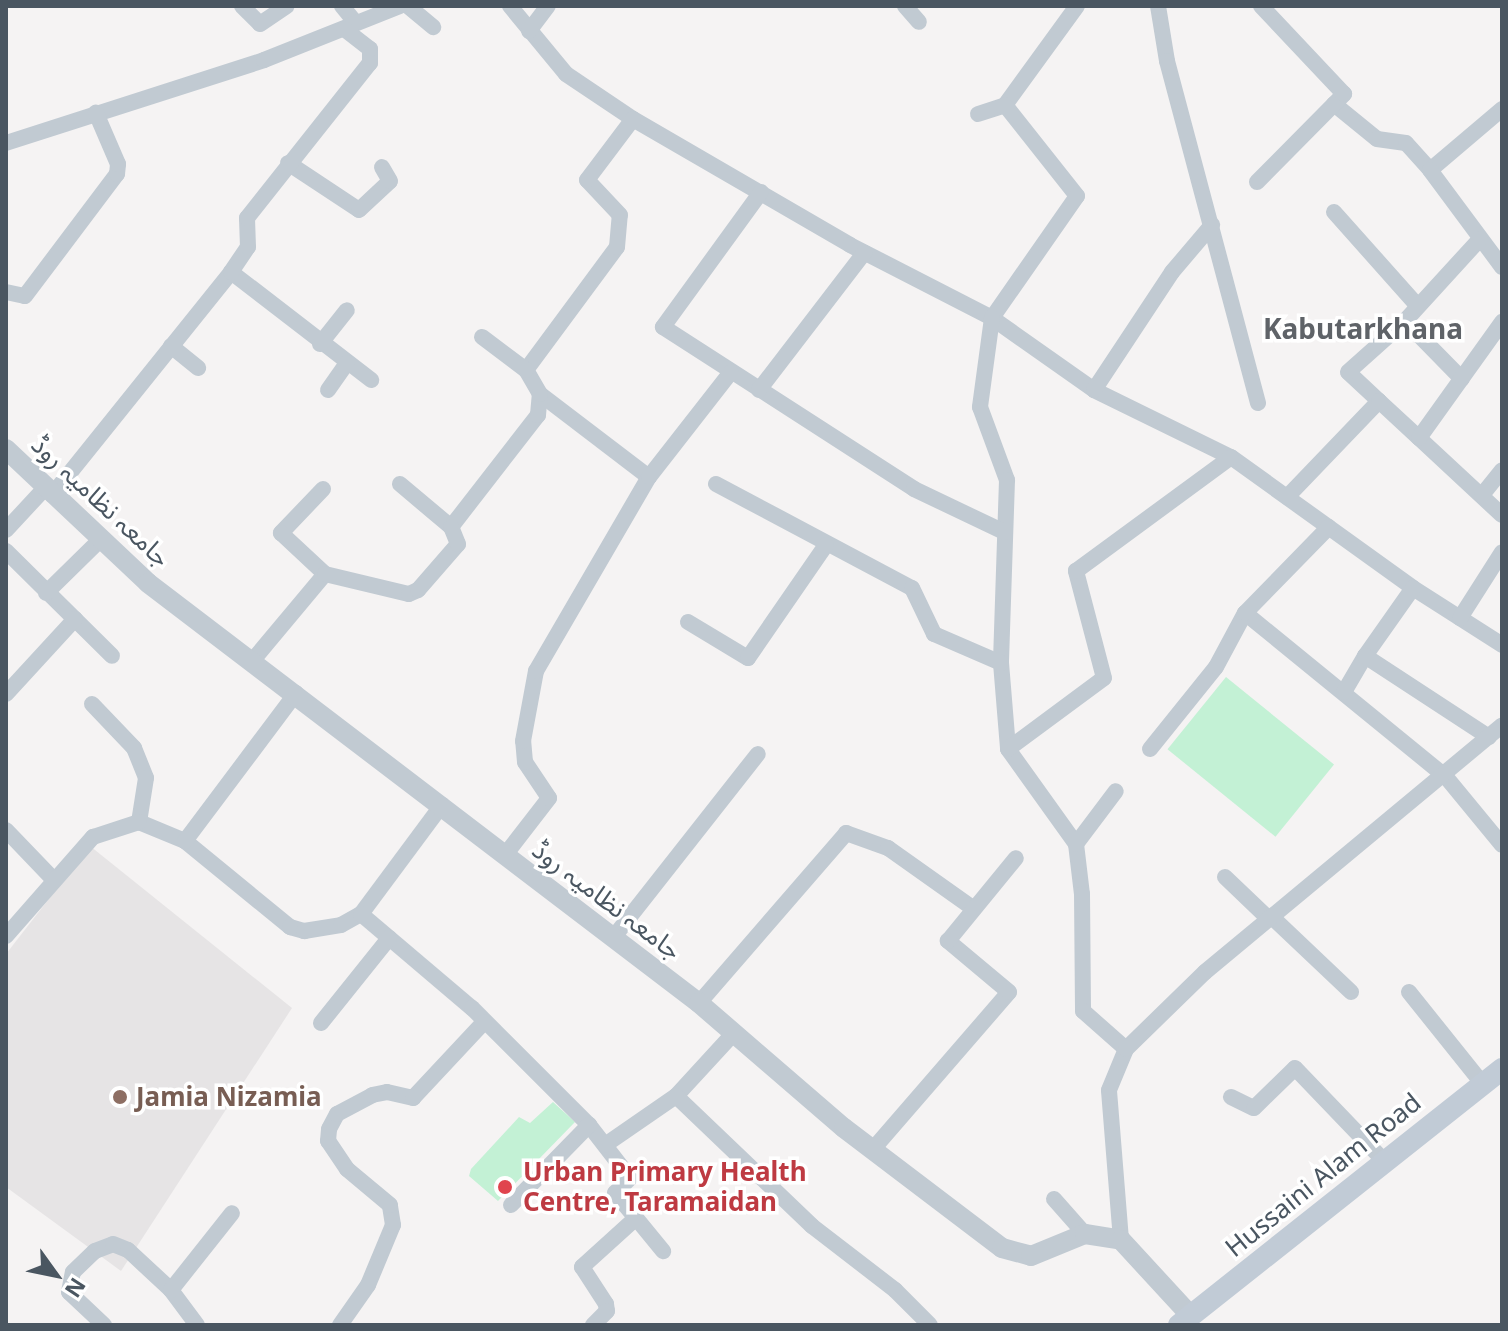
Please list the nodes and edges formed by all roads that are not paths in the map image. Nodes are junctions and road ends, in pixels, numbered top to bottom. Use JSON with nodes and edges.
{"nodes":[{"id":1,"x":242,"y":6,"type":"edge"},
{"id":2,"x":287,"y":6,"type":"edge"},
{"id":3,"x":342,"y":6,"type":"edge"},
{"id":4,"x":400,"y":6,"type":"edge"},
{"id":5,"x":408,"y":6,"type":"edge"},
{"id":6,"x":510,"y":6,"type":"edge"},
{"id":7,"x":548,"y":6,"type":"edge"},
{"id":8,"x":905,"y":6,"type":"edge"},
{"id":9,"x":1077,"y":6,"type":"edge"},
{"id":10,"x":1158,"y":6,"type":"edge"},
{"id":11,"x":1261,"y":6,"type":"edge"},
{"id":12,"x":919,"y":22,"type":"dead end"},
{"id":13,"x":350,"y":26,"type":"junction"},
{"id":14,"x":433,"y":27,"type":"dead end"},
{"id":15,"x":529,"y":31,"type":"junction"},
{"id":16,"x":1334,"y":104,"type":"junction"},
{"id":17,"x":1005,"y":105,"type":"junction"},
{"id":18,"x":1502,"y":109,"type":"edge"},
{"id":19,"x":96,"y":113,"type":"junction"},
{"id":20,"x":978,"y":114,"type":"dead end"},
{"id":21,"x":633,"y":119,"type":"junction"},
{"id":22,"x":6,"y":143,"type":"edge"},
{"id":23,"x":288,"y":163,"type":"junction"},
{"id":24,"x":382,"y":167,"type":"dead end"},
{"id":25,"x":1430,"y":170,"type":"junction"},
{"id":26,"x":1257,"y":182,"type":"dead end"},
{"id":27,"x":761,"y":192,"type":"junction"},
{"id":28,"x":1334,"y":212,"type":"dead end"},
{"id":29,"x":1212,"y":225,"type":"junction"},
{"id":30,"x":1480,"y":239,"type":"junction"},
{"id":31,"x":864,"y":253,"type":"junction"},
{"id":32,"x":1502,"y":267,"type":"edge"},
{"id":33,"x":231,"y":272,"type":"junction"},
{"id":34,"x":6,"y":292,"type":"edge"},
{"id":35,"x":1417,"y":305,"type":"junction"},
{"id":36,"x":347,"y":310,"type":"dead end"},
{"id":37,"x":992,"y":318,"type":"junction"},
{"id":38,"x":1405,"y":321,"type":"junction"},
{"id":39,"x":1502,"y":322,"type":"edge"},
{"id":40,"x":482,"y":337,"type":"dead end"},
{"id":41,"x":320,"y":344,"type":"junction"},
{"id":42,"x":171,"y":346,"type":"junction"},
{"id":43,"x":347,"y":363,"type":"junction"},
{"id":44,"x":198,"y":368,"type":"dead end"},
{"id":45,"x":526,"y":370,"type":"junction"},
{"id":46,"x":731,"y":372,"type":"junction"},
{"id":47,"x":1462,"y":379,"type":"junction"},
{"id":48,"x":371,"y":380,"type":"dead end"},
{"id":49,"x":328,"y":390,"type":"dead end"},
{"id":50,"x":759,"y":390,"type":"junction"},
{"id":51,"x":1094,"y":390,"type":"junction"},
{"id":52,"x":540,"y":394,"type":"junction"},
{"id":53,"x":1379,"y":401,"type":"junction"},
{"id":54,"x":1258,"y":403,"type":"dead end"},
{"id":55,"x":1419,"y":438,"type":"junction"},
{"id":56,"x":6,"y":449,"type":"edge"},
{"id":57,"x":1231,"y":457,"type":"junction"},
{"id":58,"x":1502,"y":470,"type":"edge"},
{"id":59,"x":649,"y":477,"type":"junction"},
{"id":60,"x":400,"y":484,"type":"dead end"},
{"id":61,"x":716,"y":484,"type":"dead end"},
{"id":62,"x":323,"y":489,"type":"dead end"},
{"id":63,"x":49,"y":491,"type":"junction"},
{"id":64,"x":1482,"y":495,"type":"junction"},
{"id":65,"x":1287,"y":497,"type":"junction"},
{"id":66,"x":1502,"y":515,"type":"edge"},
{"id":67,"x":451,"y":527,"type":"junction"},
{"id":68,"x":1329,"y":527,"type":"junction"},
{"id":69,"x":6,"y":530,"type":"edge"},
{"id":70,"x":1004,"y":532,"type":"junction"},
{"id":71,"x":100,"y":540,"type":"junction"},
{"id":72,"x":826,"y":545,"type":"junction"},
{"id":73,"x":6,"y":551,"type":"edge"},
{"id":74,"x":1502,"y":552,"type":"edge"},
{"id":75,"x":325,"y":574,"type":"junction"},
{"id":76,"x":1413,"y":588,"type":"junction"},
{"id":77,"x":46,"y":593,"type":"junction"},
{"id":78,"x":1245,"y":613,"type":"junction"},
{"id":79,"x":1460,"y":618,"type":"junction"},
{"id":80,"x":75,"y":619,"type":"junction"},
{"id":81,"x":688,"y":622,"type":"dead end"},
{"id":82,"x":1502,"y":645,"type":"edge"},
{"id":83,"x":112,"y":656,"type":"dead end"},
{"id":84,"x":1365,"y":656,"type":"junction"},
{"id":85,"x":253,"y":660,"type":"junction"},
{"id":86,"x":1001,"y":663,"type":"junction"},
{"id":87,"x":8,"y":688,"type":"edge"},
{"id":88,"x":1344,"y":692,"type":"junction"},
{"id":89,"x":296,"y":693,"type":"junction"},
{"id":90,"x":92,"y":704,"type":"dead end"},
{"id":91,"x":1502,"y":725,"type":"edge"},
{"id":92,"x":1489,"y":737,"type":"junction"},
{"id":93,"x":1008,"y":749,"type":"junction"},
{"id":94,"x":1150,"y":749,"type":"dead end"},
{"id":95,"x":758,"y":754,"type":"dead end"},
{"id":96,"x":1446,"y":777,"type":"junction"},
{"id":97,"x":1116,"y":791,"type":"dead end"},
{"id":98,"x":442,"y":805,"type":"junction"},
{"id":99,"x":139,"y":822,"type":"junction"},
{"id":100,"x":6,"y":830,"type":"edge"},
{"id":101,"x":1500,"y":836,"type":"edge"},
{"id":102,"x":185,"y":841,"type":"junction"},
{"id":103,"x":1076,"y":844,"type":"junction"},
{"id":104,"x":505,"y":855,"type":"junction"},
{"id":105,"x":1016,"y":858,"type":"dead end"},
{"id":106,"x":1225,"y":877,"type":"dead end"},
{"id":107,"x":52,"y":878,"type":"junction"},
{"id":108,"x":974,"y":909,"type":"junction"},
{"id":109,"x":361,"y":914,"type":"junction"},
{"id":110,"x":1271,"y":918,"type":"junction"},
{"id":111,"x":6,"y":936,"type":"edge"},
{"id":112,"x":389,"y":938,"type":"junction"},
{"id":113,"x":613,"y":938,"type":"junction"},
{"id":114,"x":1351,"y":992,"type":"dead end"},
{"id":115,"x":1409,"y":992,"type":"dead end"},
{"id":116,"x":699,"y":1003,"type":"junction"},
{"id":117,"x":484,"y":1022,"type":"junction"},
{"id":118,"x":321,"y":1023,"type":"dead end"},
{"id":119,"x":733,"y":1034,"type":"junction"},
{"id":120,"x":1126,"y":1049,"type":"junction"},
{"id":121,"x":1497,"y":1074,"type":"edge"},
{"id":122,"x":676,"y":1096,"type":"junction"},
{"id":123,"x":1231,"y":1097,"type":"dead end"},
{"id":124,"x":589,"y":1125,"type":"junction"},
{"id":125,"x":605,"y":1145,"type":"junction"},
{"id":126,"x":874,"y":1148,"type":"junction"},
{"id":127,"x":1386,"y":1163,"type":"junction"},
{"id":128,"x":1054,"y":1199,"type":"dead end"},
{"id":129,"x":511,"y":1205,"type":"dead end"},
{"id":130,"x":232,"y":1213,"type":"dead end"},
{"id":131,"x":636,"y":1218,"type":"junction"},
{"id":132,"x":1085,"y":1234,"type":"junction"},
{"id":133,"x":1121,"y":1240,"type":"junction"},
{"id":134,"x":663,"y":1251,"type":"dead end"},
{"id":135,"x":171,"y":1290,"type":"junction"},
{"id":136,"x":1191,"y":1322,"type":"edge"},
{"id":137,"x":104,"y":1325,"type":"edge"},
{"id":138,"x":197,"y":1325,"type":"edge"},
{"id":139,"x":340,"y":1325,"type":"edge"},
{"id":140,"x":593,"y":1325,"type":"edge"},
{"id":141,"x":930,"y":1325,"type":"edge"}],
"edges":[{"from":1,"to":2,"type":"street"},
{"from":3,"to":13,"type":"street"},
{"from":4,"to":13,"type":"street"},
{"from":5,"to":14,"type":"street"},
{"from":6,"to":15,"type":"street"},
{"from":7,"to":15,"type":"street"},
{"from":8,"to":12,"type":"street"},
{"from":9,"to":17,"type":"street"},
{"from":10,"to":29,"type":"street"},
{"from":11,"to":16,"type":"street"},
{"from":13,"to":19,"type":"street"},
{"from":13,"to":23,"type":"street"},
{"from":15,"to":21,"type":"street"},
{"from":16,"to":25,"type":"street"},
{"from":16,"to":26,"type":"street"},
{"from":17,"to":20,"type":"street"},
{"from":17,"to":37,"type":"street"},
{"from":18,"to":25,"type":"street"},
{"from":19,"to":22,"type":"street"},
{"from":19,"to":34,"type":"street"},
{"from":21,"to":27,"type":"street"},
{"from":21,"to":45,"type":"street"},
{"from":23,"to":24,"type":"street"},
{"from":23,"to":33,"type":"street"},
{"from":25,"to":30,"type":"street"},
{"from":27,"to":31,"type":"street"},
{"from":27,"to":46,"type":"street"},
{"from":28,"to":35,"type":"street"},
{"from":29,"to":51,"type":"street"},
{"from":29,"to":54,"type":"street"},
{"from":30,"to":32,"type":"street"},
{"from":30,"to":35,"type":"street"},
{"from":31,"to":37,"type":"street"},
{"from":31,"to":50,"type":"street"},
{"from":33,"to":41,"type":"street"},
{"from":33,"to":42,"type":"street"},
{"from":35,"to":38,"type":"street"},
{"from":36,"to":41,"type":"street"},
{"from":37,"to":51,"type":"street"},
{"from":37,"to":70,"type":"street"},
{"from":38,"to":47,"type":"street"},
{"from":38,"to":53,"type":"street"},
{"from":39,"to":47,"type":"street"},
{"from":40,"to":45,"type":"street"},
{"from":41,"to":43,"type":"street"},
{"from":42,"to":44,"type":"street"},
{"from":42,"to":63,"type":"street"},
{"from":43,"to":48,"type":"street"},
{"from":43,"to":49,"type":"street"},
{"from":45,"to":52,"type":"street"},
{"from":46,"to":50,"type":"street"},
{"from":46,"to":59,"type":"street"},
{"from":47,"to":55,"type":"street"},
{"from":50,"to":70,"type":"street"},
{"from":51,"to":57,"type":"street"},
{"from":52,"to":59,"type":"street"},
{"from":52,"to":67,"type":"street"},
{"from":53,"to":55,"type":"street"},
{"from":53,"to":65,"type":"street"},
{"from":55,"to":64,"type":"street"},
{"from":56,"to":63,"type":"street","name":"جامعہ نظامیہ روڈ"},
{"from":57,"to":65,"type":"street"},
{"from":57,"to":93,"type":"street"},
{"from":58,"to":64,"type":"street"},
{"from":59,"to":104,"type":"street"},
{"from":60,"to":67,"type":"street"},
{"from":61,"to":72,"type":"street"},
{"from":62,"to":75,"type":"street"},
{"from":63,"to":69,"type":"street"},
{"from":63,"to":71,"type":"street","name":"جامعہ نظامیہ روڈ"},
{"from":64,"to":66,"type":"street"},
{"from":65,"to":68,"type":"street"},
{"from":67,"to":75,"type":"street"},
{"from":68,"to":76,"type":"street"},
{"from":68,"to":78,"type":"street"},
{"from":70,"to":86,"type":"street"},
{"from":71,"to":77,"type":"street"},
{"from":71,"to":85,"type":"street","name":"جامعہ نظامیہ روڈ"},
{"from":72,"to":81,"type":"street"},
{"from":72,"to":86,"type":"street"},
{"from":73,"to":77,"type":"street"},
{"from":74,"to":79,"type":"street"},
{"from":75,"to":85,"type":"street"},
{"from":76,"to":79,"type":"street"},
{"from":76,"to":84,"type":"street"},
{"from":77,"to":80,"type":"street"},
{"from":78,"to":88,"type":"street"},
{"from":78,"to":94,"type":"street"},
{"from":79,"to":82,"type":"street"},
{"from":80,"to":83,"type":"street"},
{"from":80,"to":87,"type":"street"},
{"from":84,"to":88,"type":"street"},
{"from":84,"to":92,"type":"street"},
{"from":85,"to":89,"type":"street","name":"جامعہ نظامیہ روڈ"},
{"from":86,"to":93,"type":"street"},
{"from":88,"to":96,"type":"street"},
{"from":89,"to":98,"type":"street","name":"جامعہ نظامیہ روڈ"},
{"from":89,"to":102,"type":"street"},
{"from":90,"to":99,"type":"street"},
{"from":91,"to":92,"type":"street"},
{"from":92,"to":96,"type":"street"},
{"from":93,"to":103,"type":"street"},
{"from":95,"to":113,"type":"street"},
{"from":96,"to":101,"type":"street"},
{"from":96,"to":110,"type":"street"},
{"from":97,"to":103,"type":"street"},
{"from":98,"to":104,"type":"street","name":"جامعہ نظامیہ روڈ"},
{"from":98,"to":109,"type":"street"},
{"from":99,"to":102,"type":"street"},
{"from":99,"to":107,"type":"street"},
{"from":100,"to":107,"type":"street"},
{"from":102,"to":109,"type":"street"},
{"from":103,"to":120,"type":"street"},
{"from":104,"to":113,"type":"street","name":"جامعہ نظامیہ روڈ"},
{"from":105,"to":108,"type":"street"},
{"from":106,"to":110,"type":"street"},
{"from":107,"to":111,"type":"street"},
{"from":108,"to":116,"type":"street"},
{"from":108,"to":126,"type":"street"},
{"from":109,"to":112,"type":"street"},
{"from":110,"to":114,"type":"street"},
{"from":110,"to":120,"type":"street"},
{"from":112,"to":117,"type":"street"},
{"from":112,"to":118,"type":"street"},
{"from":113,"to":116,"type":"street","name":"جامعہ نظامیہ روڈ"},
{"from":115,"to":121,"type":"street"},
{"from":116,"to":119,"type":"street","name":"جامعہ نظامیہ روڈ"},
{"from":117,"to":124,"type":"street"},
{"from":117,"to":139,"type":"street"},
{"from":119,"to":122,"type":"street"},
{"from":119,"to":126,"type":"street","name":"جامعہ نظامیہ روڈ"},
{"from":120,"to":133,"type":"street"},
{"from":121,"to":127,"type":"main road","name":"Hussaini Alam Road"},
{"from":122,"to":125,"type":"street"},
{"from":122,"to":141,"type":"street"},
{"from":123,"to":127,"type":"street"},
{"from":124,"to":125,"type":"street"},
{"from":124,"to":129,"type":"street"},
{"from":125,"to":131,"type":"street"},
{"from":126,"to":132,"type":"street","name":"جامعہ نظامیہ روڈ"},
{"from":127,"to":136,"type":"main road","name":"Hussaini Alam Road"},
{"from":128,"to":132,"type":"street"},
{"from":130,"to":135,"type":"street"},
{"from":131,"to":134,"type":"street"},
{"from":131,"to":140,"type":"street"},
{"from":132,"to":133,"type":"street"},
{"from":133,"to":136,"type":"street"},
{"from":135,"to":137,"type":"street"},
{"from":135,"to":138,"type":"street"}]}
